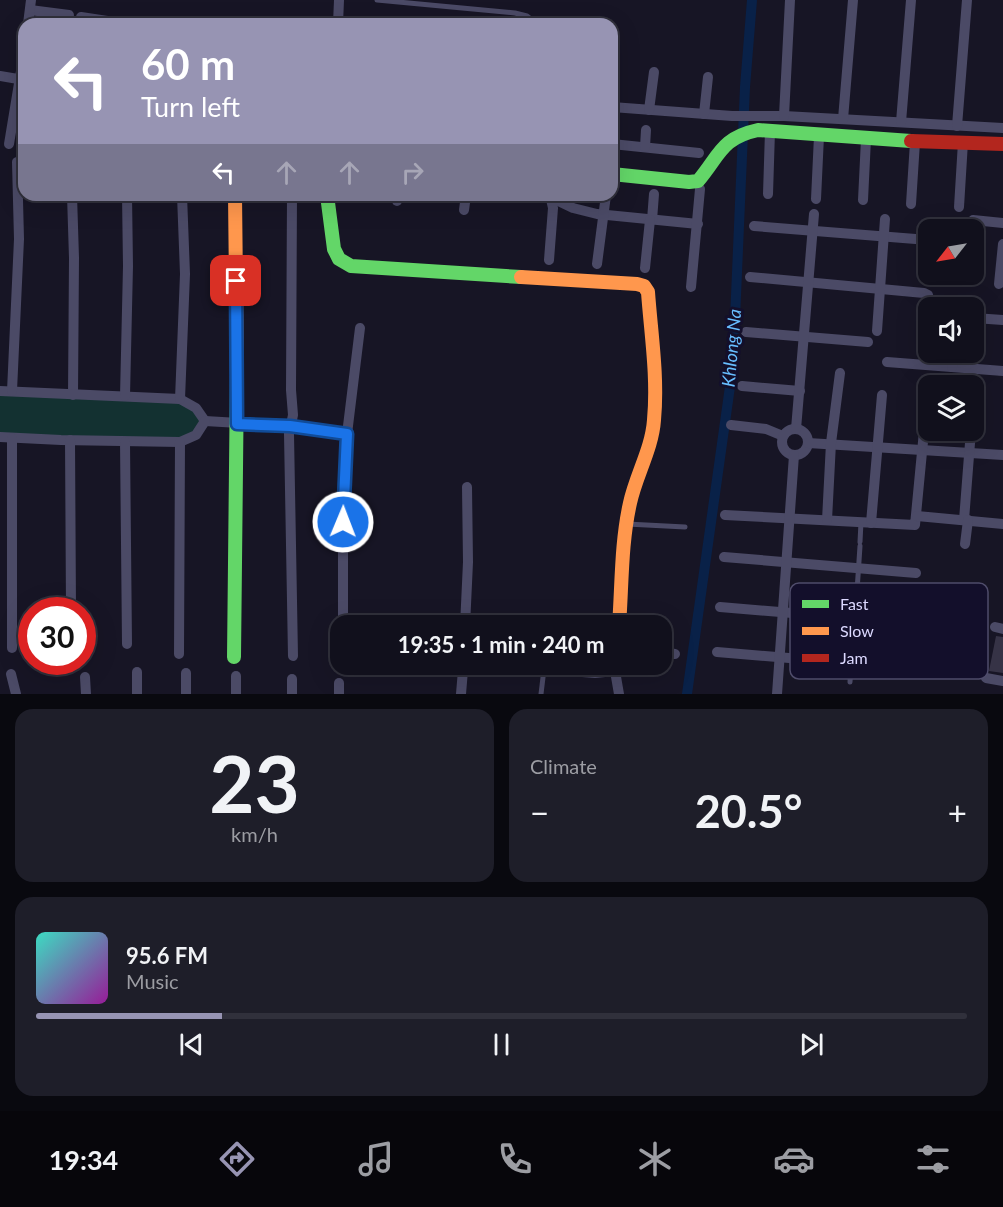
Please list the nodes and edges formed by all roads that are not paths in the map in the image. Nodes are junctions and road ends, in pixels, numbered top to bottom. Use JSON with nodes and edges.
{"nodes":[{"id":1,"x":339,"y":0,"type":"edge"},
{"id":2,"x":377,"y":0,"type":"edge"},
{"id":3,"x":790,"y":0,"type":"edge"},
{"id":4,"x":853,"y":0,"type":"edge"},
{"id":5,"x":911,"y":0,"type":"edge"},
{"id":6,"x":967,"y":0,"type":"edge"},
{"id":7,"x":31,"y":5,"type":"edge"},
{"id":8,"x":69,"y":15,"type":"dead end"},
{"id":9,"x":81,"y":17,"type":"dead end"},
{"id":10,"x":88,"y":18,"type":"edge"},
{"id":11,"x":338,"y":18,"type":"edge"},
{"id":12,"x":530,"y":18,"type":"edge"},
{"id":13,"x":654,"y":72,"type":"dead end"},
{"id":14,"x":0,"y":76,"type":"edge"},
{"id":15,"x":708,"y":77,"type":"dead end"},
{"id":16,"x":18,"y":79,"type":"edge"},
{"id":17,"x":18,"y":100,"type":"edge"},
{"id":18,"x":618,"y":107,"type":"edge"},
{"id":19,"x":649,"y":110,"type":"junction"},
{"id":20,"x":704,"y":114,"type":"junction"},
{"id":21,"x":784,"y":116,"type":"junction"},
{"id":22,"x":843,"y":119,"type":"junction"},
{"id":23,"x":901,"y":122,"type":"junction"},
{"id":24,"x":957,"y":126,"type":"junction"},
{"id":25,"x":1003,"y":128,"type":"edge"},
{"id":26,"x":646,"y":130,"type":"dead end"},
{"id":27,"x":770,"y":130,"type":"junction"},
{"id":28,"x":819,"y":136,"type":"junction"},
{"id":29,"x":866,"y":139,"type":"junction"},
{"id":30,"x":915,"y":142,"type":"junction"},
{"id":31,"x":963,"y":142,"type":"junction"},
{"id":32,"x":9,"y":144,"type":"dead end"},
{"id":33,"x":1003,"y":144,"type":"edge"},
{"id":34,"x":618,"y":145,"type":"edge"},
{"id":35,"x":645,"y":147,"type":"junction"},
{"id":36,"x":699,"y":153,"type":"dead end"},
{"id":37,"x":17,"y":162,"type":"dead end"},
{"id":38,"x":618,"y":175,"type":"edge"},
{"id":39,"x":700,"y":189,"type":"dead end"},
{"id":40,"x":654,"y":194,"type":"dead end"},
{"id":41,"x":768,"y":194,"type":"dead end"},
{"id":42,"x":816,"y":199,"type":"dead end"},
{"id":43,"x":18,"y":200,"type":"edge"},
{"id":44,"x":863,"y":200,"type":"dead end"},
{"id":45,"x":18,"y":201,"type":"edge"},
{"id":46,"x":72,"y":201,"type":"edge"},
{"id":47,"x":127,"y":201,"type":"edge"},
{"id":48,"x":182,"y":201,"type":"edge"},
{"id":49,"x":235,"y":201,"type":"edge"},
{"id":50,"x":292,"y":201,"type":"edge"},
{"id":51,"x":328,"y":201,"type":"edge"},
{"id":52,"x":465,"y":201,"type":"edge"},
{"id":53,"x":554,"y":201,"type":"edge"},
{"id":54,"x":558,"y":201,"type":"edge"},
{"id":55,"x":605,"y":201,"type":"edge"},
{"id":56,"x":911,"y":204,"type":"dead end"},
{"id":57,"x":959,"y":207,"type":"dead end"},
{"id":58,"x":464,"y":210,"type":"dead end"},
{"id":59,"x":603,"y":214,"type":"junction"},
{"id":60,"x":814,"y":214,"type":"dead end"},
{"id":61,"x":885,"y":219,"type":"dead end"},
{"id":62,"x":651,"y":220,"type":"junction"},
{"id":63,"x":984,"y":221,"type":"edge"},
{"id":64,"x":1003,"y":223,"type":"edge"},
{"id":65,"x":698,"y":224,"type":"junction"},
{"id":66,"x":754,"y":226,"type":"dead end"},
{"id":67,"x":812,"y":231,"type":"junction"},
{"id":68,"x":884,"y":237,"type":"junction"},
{"id":69,"x":918,"y":239,"type":"edge"},
{"id":70,"x":1003,"y":244,"type":"edge"},
{"id":71,"x":549,"y":260,"type":"dead end"},
{"id":72,"x":597,"y":264,"type":"dead end"},
{"id":73,"x":645,"y":268,"type":"dead end"},
{"id":74,"x":750,"y":278,"type":"dead end"},
{"id":75,"x":808,"y":282,"type":"junction"},
{"id":76,"x":999,"y":284,"type":"dead end"},
{"id":77,"x":691,"y":287,"type":"dead end"},
{"id":78,"x":880,"y":288,"type":"junction"},
{"id":79,"x":928,"y":297,"type":"edge"},
{"id":80,"x":984,"y":319,"type":"edge"},
{"id":81,"x":1003,"y":320,"type":"edge"},
{"id":82,"x":360,"y":328,"type":"dead end"},
{"id":83,"x":877,"y":331,"type":"dead end"},
{"id":84,"x":746,"y":332,"type":"dead end"},
{"id":85,"x":804,"y":336,"type":"junction"},
{"id":86,"x":868,"y":342,"type":"dead end"},
{"id":87,"x":887,"y":362,"type":"dead end"},
{"id":88,"x":952,"y":363,"type":"edge"},
{"id":89,"x":952,"y":367,"type":"junction"},
{"id":90,"x":1003,"y":372,"type":"edge"},
{"id":91,"x":840,"y":373,"type":"dead end"},
{"id":92,"x":742,"y":386,"type":"dead end"},
{"id":93,"x":0,"y":391,"type":"edge"},
{"id":94,"x":12,"y":391,"type":"junction"},
{"id":95,"x":800,"y":391,"type":"junction"},
{"id":96,"x":73,"y":395,"type":"junction"},
{"id":97,"x":882,"y":395,"type":"dead end"},
{"id":98,"x":125,"y":396,"type":"junction"},
{"id":99,"x":180,"y":399,"type":"junction"},
{"id":100,"x":205,"y":421,"type":"junction"},
{"id":101,"x":237,"y":424,"type":"junction"},
{"id":102,"x":731,"y":425,"type":"dead end"},
{"id":103,"x":290,"y":426,"type":"junction"},
{"id":104,"x":796,"y":429,"type":"junction"},
{"id":105,"x":347,"y":434,"type":"junction"},
{"id":106,"x":783,"y":436,"type":"junction"},
{"id":107,"x":0,"y":437,"type":"edge"},
{"id":108,"x":12,"y":438,"type":"junction"},
{"id":109,"x":70,"y":440,"type":"junction"},
{"id":110,"x":924,"y":441,"type":"edge"},
{"id":111,"x":970,"y":441,"type":"edge"},
{"id":112,"x":125,"y":442,"type":"junction"},
{"id":113,"x":180,"y":442,"type":"junction"},
{"id":114,"x":808,"y":443,"type":"junction"},
{"id":115,"x":831,"y":443,"type":"junction"},
{"id":116,"x":876,"y":447,"type":"junction"},
{"id":117,"x":923,"y":450,"type":"junction"},
{"id":118,"x":969,"y":454,"type":"junction"},
{"id":119,"x":794,"y":455,"type":"junction"},
{"id":120,"x":1003,"y":455,"type":"edge"},
{"id":121,"x":468,"y":487,"type":"dead end"},
{"id":122,"x":725,"y":515,"type":"dead end"},
{"id":123,"x":917,"y":516,"type":"junction"},
{"id":124,"x":789,"y":519,"type":"junction"},
{"id":125,"x":827,"y":520,"type":"junction"},
{"id":126,"x":966,"y":520,"type":"junction"},
{"id":127,"x":866,"y":523,"type":"junction"},
{"id":128,"x":626,"y":524,"type":"junction"},
{"id":129,"x":1003,"y":524,"type":"edge"},
{"id":130,"x":685,"y":527,"type":"dead end"},
{"id":131,"x":965,"y":544,"type":"dead end"},
{"id":132,"x":724,"y":557,"type":"dead end"},
{"id":133,"x":787,"y":562,"type":"junction"},
{"id":134,"x":859,"y":568,"type":"junction"},
{"id":135,"x":916,"y":573,"type":"dead end"},
{"id":136,"x":858,"y":583,"type":"edge"},
{"id":137,"x":71,"y":597,"type":"edge"},
{"id":138,"x":720,"y":607,"type":"dead end"},
{"id":139,"x":783,"y":612,"type":"junction"},
{"id":140,"x":790,"y":613,"type":"edge"},
{"id":141,"x":343,"y":615,"type":"edge"},
{"id":142,"x":466,"y":615,"type":"edge"},
{"id":143,"x":620,"y":615,"type":"edge"},
{"id":144,"x":127,"y":644,"type":"dead end"},
{"id":145,"x":12,"y":648,"type":"dead end"},
{"id":146,"x":717,"y":652,"type":"dead end"},
{"id":147,"x":179,"y":654,"type":"dead end"},
{"id":148,"x":672,"y":654,"type":"edge"},
{"id":149,"x":675,"y":654,"type":"dead end"},
{"id":150,"x":292,"y":656,"type":"dead end"},
{"id":151,"x":234,"y":657,"type":"dead end"},
{"id":152,"x":780,"y":657,"type":"junction"},
{"id":153,"x":790,"y":658,"type":"edge"},
{"id":154,"x":137,"y":672,"type":"dead end"},
{"id":155,"x":186,"y":673,"type":"dead end"},
{"id":156,"x":11,"y":675,"type":"dead end"},
{"id":157,"x":462,"y":675,"type":"edge"},
{"id":158,"x":543,"y":675,"type":"edge"},
{"id":159,"x":617,"y":675,"type":"edge"},
{"id":160,"x":236,"y":676,"type":"dead end"},
{"id":161,"x":85,"y":677,"type":"dead end"},
{"id":162,"x":988,"y":678,"type":"edge"},
{"id":163,"x":292,"y":679,"type":"dead end"},
{"id":164,"x":850,"y":679,"type":"edge"},
{"id":165,"x":1003,"y":681,"type":"edge"},
{"id":166,"x":850,"y":682,"type":"dead end"},
{"id":167,"x":16,"y":694,"type":"edge"},
{"id":168,"x":86,"y":694,"type":"edge"},
{"id":169,"x":137,"y":694,"type":"edge"},
{"id":170,"x":186,"y":694,"type":"edge"},
{"id":171,"x":236,"y":694,"type":"edge"},
{"id":172,"x":292,"y":694,"type":"edge"},
{"id":173,"x":461,"y":694,"type":"edge"},
{"id":174,"x":541,"y":694,"type":"edge"},
{"id":175,"x":621,"y":694,"type":"edge"},
{"id":176,"x":777,"y":694,"type":"edge"}],
"edges":[{"from":1,"to":11,"type":"street"},
{"from":2,"to":12,"type":"lane"},
{"from":3,"to":21,"type":"street"},
{"from":4,"to":22,"type":"street"},
{"from":5,"to":23,"type":"street"},
{"from":6,"to":24,"type":"street"},
{"from":7,"to":8,"type":"street"},
{"from":9,"to":10,"type":"street"},
{"from":13,"to":19,"type":"street"},
{"from":14,"to":16,"type":"street"},
{"from":15,"to":20,"type":"street"},
{"from":17,"to":32,"type":"street"},
{"from":18,"to":19,"type":"street"},
{"from":19,"to":20,"type":"street"},
{"from":20,"to":21,"type":"street"},
{"from":21,"to":22,"type":"street"},
{"from":22,"to":23,"type":"street"},
{"from":23,"to":24,"type":"street"},
{"from":24,"to":25,"type":"street"},
{"from":26,"to":35,"type":"street"},
{"from":27,"to":28,"type":"street"},
{"from":27,"to":38,"type":"street"},
{"from":27,"to":41,"type":"street"},
{"from":28,"to":29,"type":"street"},
{"from":28,"to":42,"type":"street"},
{"from":29,"to":30,"type":"street"},
{"from":29,"to":44,"type":"street"},
{"from":30,"to":31,"type":"street"},
{"from":30,"to":56,"type":"street"},
{"from":31,"to":33,"type":"street"},
{"from":31,"to":57,"type":"street"},
{"from":34,"to":35,"type":"street"},
{"from":35,"to":36,"type":"street"},
{"from":37,"to":43,"type":"street"},
{"from":39,"to":65,"type":"street"},
{"from":40,"to":62,"type":"street"},
{"from":45,"to":94,"type":"street"},
{"from":46,"to":96,"type":"street"},
{"from":47,"to":98,"type":"street"},
{"from":48,"to":99,"type":"street"},
{"from":49,"to":101,"type":"street"},
{"from":50,"to":103,"type":"street"},
{"from":51,"to":128,"type":"street"},
{"from":52,"to":58,"type":"street"},
{"from":53,"to":71,"type":"street"},
{"from":54,"to":59,"type":"street"},
{"from":55,"to":59,"type":"street"},
{"from":59,"to":62,"type":"street"},
{"from":59,"to":72,"type":"street"},
{"from":60,"to":67,"type":"street"},
{"from":61,"to":68,"type":"street"},
{"from":62,"to":65,"type":"street"},
{"from":62,"to":73,"type":"street"},
{"from":63,"to":64,"type":"street"},
{"from":65,"to":77,"type":"street"},
{"from":66,"to":67,"type":"street"},
{"from":67,"to":68,"type":"street"},
{"from":67,"to":75,"type":"street"},
{"from":68,"to":69,"type":"street"},
{"from":68,"to":78,"type":"street"},
{"from":70,"to":76,"type":"street"},
{"from":74,"to":75,"type":"street"},
{"from":75,"to":78,"type":"street"},
{"from":75,"to":85,"type":"street"},
{"from":78,"to":79,"type":"street"},
{"from":78,"to":83,"type":"street"},
{"from":80,"to":81,"type":"street"},
{"from":82,"to":105,"type":"street"},
{"from":84,"to":85,"type":"street"},
{"from":85,"to":86,"type":"street"},
{"from":85,"to":95,"type":"street"},
{"from":87,"to":89,"type":"street"},
{"from":88,"to":89,"type":"street"},
{"from":89,"to":90,"type":"street"},
{"from":91,"to":115,"type":"street"},
{"from":92,"to":95,"type":"street"},
{"from":93,"to":94,"type":"street"},
{"from":94,"to":96,"type":"street"},
{"from":95,"to":104,"type":"street"},
{"from":96,"to":98,"type":"street"},
{"from":97,"to":116,"type":"street"},
{"from":98,"to":99,"type":"street"},
{"from":99,"to":100,"type":"street"},
{"from":100,"to":101,"type":"street"},
{"from":100,"to":113,"type":"street"},
{"from":101,"to":103,"type":"street"},
{"from":101,"to":151,"type":"street"},
{"from":102,"to":106,"type":"street"},
{"from":103,"to":105,"type":"street"},
{"from":103,"to":150,"type":"street"},
{"from":104,"to":106,"type":"street"},
{"from":104,"to":114,"type":"street"},
{"from":105,"to":141,"type":"street"},
{"from":106,"to":119,"type":"street"},
{"from":107,"to":108,"type":"street"},
{"from":108,"to":109,"type":"street"},
{"from":108,"to":145,"type":"street"},
{"from":109,"to":112,"type":"street"},
{"from":109,"to":137,"type":"street"},
{"from":110,"to":117,"type":"street"},
{"from":111,"to":118,"type":"street"},
{"from":112,"to":113,"type":"street"},
{"from":112,"to":144,"type":"street"},
{"from":113,"to":147,"type":"street"},
{"from":114,"to":115,"type":"street"},
{"from":114,"to":119,"type":"street"},
{"from":115,"to":116,"type":"street"},
{"from":115,"to":125,"type":"street"},
{"from":116,"to":117,"type":"street"},
{"from":116,"to":127,"type":"street"},
{"from":117,"to":118,"type":"street"},
{"from":117,"to":123,"type":"street"},
{"from":118,"to":120,"type":"street"},
{"from":118,"to":126,"type":"street"},
{"from":119,"to":124,"type":"street"},
{"from":121,"to":142,"type":"street"},
{"from":122,"to":124,"type":"street"},
{"from":123,"to":126,"type":"street"},
{"from":123,"to":127,"type":"street"},
{"from":124,"to":125,"type":"street"},
{"from":124,"to":133,"type":"street"},
{"from":125,"to":127,"type":"street"},
{"from":126,"to":129,"type":"street"},
{"from":126,"to":131,"type":"street"},
{"from":127,"to":134,"type":"lane"},
{"from":128,"to":130,"type":"lane"},
{"from":128,"to":143,"type":"street"},
{"from":132,"to":133,"type":"street"},
{"from":133,"to":134,"type":"street"},
{"from":133,"to":139,"type":"street"},
{"from":134,"to":135,"type":"street"},
{"from":134,"to":136,"type":"lane"},
{"from":138,"to":139,"type":"street"},
{"from":139,"to":140,"type":"street"},
{"from":139,"to":152,"type":"street"},
{"from":146,"to":152,"type":"street"},
{"from":148,"to":149,"type":"street"},
{"from":152,"to":153,"type":"street"},
{"from":152,"to":176,"type":"street"},
{"from":154,"to":169,"type":"street"},
{"from":155,"to":170,"type":"street"},
{"from":156,"to":167,"type":"street"},
{"from":157,"to":173,"type":"street"},
{"from":158,"to":174,"type":"lane"},
{"from":159,"to":175,"type":"street"},
{"from":160,"to":171,"type":"street"},
{"from":161,"to":168,"type":"street"},
{"from":162,"to":165,"type":"street"},
{"from":163,"to":172,"type":"street"},
{"from":164,"to":166,"type":"lane"}]}
